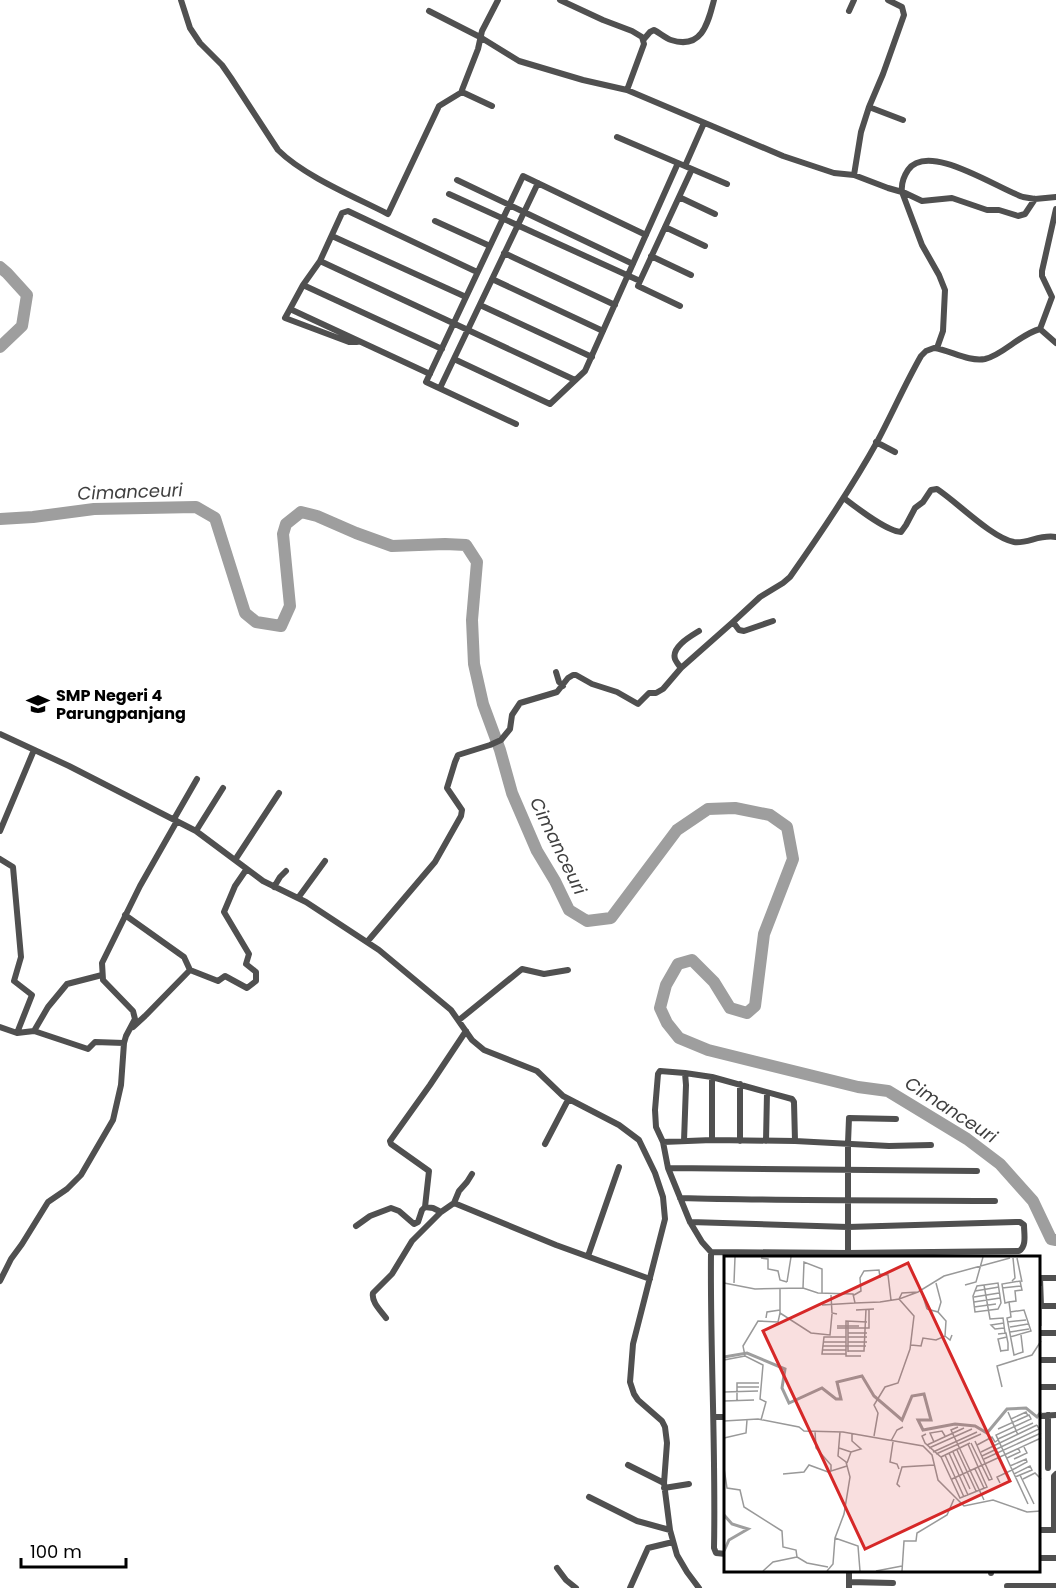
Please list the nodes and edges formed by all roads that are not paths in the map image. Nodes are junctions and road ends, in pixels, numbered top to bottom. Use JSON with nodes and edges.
{"nodes":[{"id":1,"x":181,"y":0,"type":"edge"},
{"id":2,"x":498,"y":0,"type":"edge"},
{"id":3,"x":560,"y":0,"type":"edge"},
{"id":4,"x":714,"y":0,"type":"edge"},
{"id":5,"x":854,"y":0,"type":"edge"},
{"id":6,"x":888,"y":0,"type":"edge"},
{"id":7,"x":429,"y":11,"type":"dead end"},
{"id":8,"x":849,"y":11,"type":"dead end"},
{"id":9,"x":480,"y":37,"type":"junction"},
{"id":10,"x":644,"y":39,"type":"junction"},
{"id":11,"x":627,"y":90,"type":"junction"},
{"id":12,"x":462,"y":92,"type":"junction"},
{"id":13,"x":492,"y":106,"type":"dead end"},
{"id":14,"x":869,"y":107,"type":"junction"},
{"id":15,"x":903,"y":120,"type":"dead end"},
{"id":16,"x":704,"y":123,"type":"junction"},
{"id":17,"x":616,"y":137,"type":"dead end"},
{"id":18,"x":685,"y":166,"type":"junction"},
{"id":19,"x":854,"y":175,"type":"junction"},
{"id":20,"x":457,"y":180,"type":"dead end"},
{"id":21,"x":538,"y":183,"type":"junction"},
{"id":22,"x":727,"y":184,"type":"dead end"},
{"id":23,"x":902,"y":192,"type":"junction"},
{"id":24,"x":449,"y":194,"type":"dead end"},
{"id":25,"x":679,"y":197,"type":"junction"},
{"id":26,"x":1056,"y":197,"type":"edge"},
{"id":27,"x":1035,"y":199,"type":"junction"},
{"id":28,"x":509,"y":205,"type":"junction"},
{"id":29,"x":1056,"y":209,"type":"edge"},
{"id":30,"x":524,"y":212,"type":"junction"},
{"id":31,"x":715,"y":214,"type":"dead end"},
{"id":32,"x":503,"y":218,"type":"junction"},
{"id":33,"x":435,"y":221,"type":"dead end"},
{"id":34,"x":518,"y":225,"type":"junction"},
{"id":35,"x":665,"y":227,"type":"junction"},
{"id":36,"x":332,"y":236,"type":"junction"},
{"id":37,"x":646,"y":236,"type":"junction"},
{"id":38,"x":490,"y":246,"type":"junction"},
{"id":39,"x":705,"y":246,"type":"dead end"},
{"id":40,"x":504,"y":253,"type":"junction"},
{"id":41,"x":651,"y":256,"type":"junction"},
{"id":42,"x":320,"y":261,"type":"junction"},
{"id":43,"x":633,"y":264,"type":"junction"},
{"id":44,"x":477,"y":272,"type":"junction"},
{"id":45,"x":691,"y":275,"type":"dead end"},
{"id":46,"x":628,"y":276,"type":"junction"},
{"id":47,"x":492,"y":279,"type":"junction"},
{"id":48,"x":640,"y":281,"type":"junction"},
{"id":49,"x":303,"y":285,"type":"junction"},
{"id":50,"x":466,"y":297,"type":"junction"},
{"id":51,"x":480,"y":305,"type":"junction"},
{"id":52,"x":615,"y":305,"type":"junction"},
{"id":53,"x":681,"y":306,"type":"dead end"},
{"id":54,"x":290,"y":309,"type":"junction"},
{"id":55,"x":454,"y":324,"type":"junction"},
{"id":56,"x":1040,"y":329,"type":"junction"},
{"id":57,"x":468,"y":330,"type":"junction"},
{"id":58,"x":603,"y":331,"type":"junction"},
{"id":59,"x":361,"y":342,"type":"junction"},
{"id":60,"x":1056,"y":343,"type":"edge"},
{"id":61,"x":937,"y":348,"type":"junction"},
{"id":62,"x":442,"y":349,"type":"junction"},
{"id":63,"x":592,"y":357,"type":"junction"},
{"id":64,"x":454,"y":359,"type":"junction"},
{"id":65,"x":430,"y":374,"type":"junction"},
{"id":66,"x":575,"y":380,"type":"junction"},
{"id":67,"x":440,"y":388,"type":"junction"},
{"id":68,"x":516,"y":424,"type":"dead end"},
{"id":69,"x":876,"y":442,"type":"junction"},
{"id":70,"x":895,"y":452,"type":"dead end"},
{"id":71,"x":844,"y":498,"type":"junction"},
{"id":72,"x":1056,"y":537,"type":"edge"},
{"id":73,"x":773,"y":621,"type":"dead end"},
{"id":74,"x":734,"y":622,"type":"junction"},
{"id":75,"x":699,"y":631,"type":"dead end"},
{"id":76,"x":681,"y":668,"type":"junction"},
{"id":77,"x":556,"y":672,"type":"dead end"},
{"id":78,"x":563,"y":686,"type":"junction"},
{"id":79,"x":0,"y":734,"type":"edge"},
{"id":80,"x":34,"y":750,"type":"junction"},
{"id":81,"x":197,"y":779,"type":"dead end"},
{"id":82,"x":223,"y":788,"type":"dead end"},
{"id":83,"x":279,"y":794,"type":"dead end"},
{"id":84,"x":176,"y":820,"type":"junction"},
{"id":85,"x":0,"y":831,"type":"edge"},
{"id":86,"x":196,"y":831,"type":"junction"},
{"id":87,"x":0,"y":859,"type":"edge"},
{"id":88,"x":234,"y":860,"type":"junction"},
{"id":89,"x":325,"y":861,"type":"dead end"},
{"id":90,"x":246,"y":870,"type":"junction"},
{"id":91,"x":286,"y":871,"type":"dead end"},
{"id":92,"x":274,"y":886,"type":"junction"},
{"id":93,"x":298,"y":898,"type":"junction"},
{"id":94,"x":125,"y":915,"type":"junction"},
{"id":95,"x":367,"y":942,"type":"junction"},
{"id":96,"x":190,"y":970,"type":"junction"},
{"id":97,"x":568,"y":970,"type":"dead end"},
{"id":98,"x":102,"y":975,"type":"junction"},
{"id":99,"x":459,"y":1020,"type":"junction"},
{"id":100,"x":0,"y":1027,"type":"edge"},
{"id":101,"x":129,"y":1030,"type":"junction"},
{"id":102,"x":34,"y":1031,"type":"junction"},
{"id":103,"x":466,"y":1031,"type":"junction"},
{"id":104,"x":17,"y":1033,"type":"junction"},
{"id":105,"x":124,"y":1043,"type":"junction"},
{"id":106,"x":685,"y":1073,"type":"junction"},
{"id":107,"x":712,"y":1077,"type":"junction"},
{"id":108,"x":740,"y":1084,"type":"junction"},
{"id":109,"x":767,"y":1093,"type":"junction"},
{"id":110,"x":568,"y":1100,"type":"junction"},
{"id":111,"x":896,"y":1119,"type":"dead end"},
{"id":112,"x":712,"y":1140,"type":"junction"},
{"id":113,"x":684,"y":1141,"type":"junction"},
{"id":114,"x":740,"y":1141,"type":"junction"},
{"id":115,"x":766,"y":1141,"type":"junction"},
{"id":116,"x":795,"y":1141,"type":"junction"},
{"id":117,"x":663,"y":1142,"type":"junction"},
{"id":118,"x":848,"y":1143,"type":"junction"},
{"id":119,"x":545,"y":1144,"type":"dead end"},
{"id":120,"x":931,"y":1145,"type":"dead end"},
{"id":121,"x":620,"y":1167,"type":"dead end"},
{"id":122,"x":668,"y":1168,"type":"junction"},
{"id":123,"x":848,"y":1169,"type":"junction"},
{"id":124,"x":977,"y":1171,"type":"dead end"},
{"id":125,"x":472,"y":1174,"type":"dead end"},
{"id":126,"x":680,"y":1198,"type":"junction"},
{"id":127,"x":848,"y":1199,"type":"junction"},
{"id":128,"x":995,"y":1201,"type":"dead end"},
{"id":129,"x":454,"y":1203,"type":"junction"},
{"id":130,"x":425,"y":1207,"type":"junction"},
{"id":131,"x":441,"y":1212,"type":"junction"},
{"id":132,"x":690,"y":1222,"type":"junction"},
{"id":133,"x":356,"y":1226,"type":"dead end"},
{"id":134,"x":848,"y":1227,"type":"junction"},
{"id":135,"x":711,"y":1252,"type":"junction"},
{"id":136,"x":964,"y":1254,"type":"edge"},
{"id":137,"x":773,"y":1255,"type":"edge"},
{"id":138,"x":798,"y":1255,"type":"edge"},
{"id":139,"x":885,"y":1255,"type":"edge"},
{"id":140,"x":913,"y":1255,"type":"edge"},
{"id":141,"x":935,"y":1255,"type":"edge"},
{"id":142,"x":588,"y":1256,"type":"junction"},
{"id":143,"x":743,"y":1256,"type":"edge"},
{"id":144,"x":826,"y":1256,"type":"edge"},
{"id":145,"x":848,"y":1256,"type":"edge"},
{"id":146,"x":650,"y":1279,"type":"junction"},
{"id":147,"x":0,"y":1281,"type":"edge"},
{"id":148,"x":386,"y":1318,"type":"dead end"},
{"id":149,"x":1048,"y":1415,"type":"junction"},
{"id":150,"x":1056,"y":1415,"type":"edge"},
{"id":151,"x":1041,"y":1416,"type":"edge"},
{"id":152,"x":714,"y":1417,"type":"junction"},
{"id":153,"x":724,"y":1417,"type":"edge"},
{"id":154,"x":1052,"y":1446,"type":"edge"},
{"id":155,"x":628,"y":1465,"type":"dead end"},
{"id":156,"x":1048,"y":1468,"type":"dead end"},
{"id":157,"x":1056,"y":1474,"type":"edge"},
{"id":158,"x":689,"y":1484,"type":"dead end"},
{"id":159,"x":664,"y":1485,"type":"junction"},
{"id":160,"x":589,"y":1497,"type":"dead end"},
{"id":161,"x":1055,"y":1503,"type":"edge"},
{"id":162,"x":670,"y":1530,"type":"junction"},
{"id":163,"x":1055,"y":1530,"type":"edge"},
{"id":164,"x":673,"y":1542,"type":"junction"},
{"id":165,"x":724,"y":1554,"type":"edge"},
{"id":166,"x":557,"y":1568,"type":"dead end"},
{"id":167,"x":893,"y":1583,"type":"dead end"},
{"id":168,"x":849,"y":1585,"type":"edge"},
{"id":169,"x":1007,"y":1586,"type":"dead end"},
{"id":170,"x":1056,"y":1586,"type":"edge"},
{"id":171,"x":576,"y":1588,"type":"edge"},
{"id":172,"x":630,"y":1588,"type":"edge"},
{"id":173,"x":699,"y":1588,"type":"edge"}],
"edges":[{"from":1,"to":12,"type":"street"},
{"from":2,"to":9,"type":"street"},
{"from":3,"to":10,"type":"street"},
{"from":4,"to":10,"type":"street"},
{"from":5,"to":8,"type":"street"},
{"from":6,"to":14,"type":"street"},
{"from":7,"to":9,"type":"street"},
{"from":9,"to":11,"type":"street"},
{"from":9,"to":12,"type":"street"},
{"from":10,"to":11,"type":"street"},
{"from":11,"to":16,"type":"street"},
{"from":12,"to":13,"type":"street"},
{"from":14,"to":15,"type":"street"},
{"from":14,"to":19,"type":"street"},
{"from":16,"to":18,"type":"street"},
{"from":16,"to":19,"type":"street"},
{"from":17,"to":18,"type":"street"},
{"from":18,"to":22,"type":"street"},
{"from":18,"to":25,"type":"street"},
{"from":18,"to":37,"type":"street"},
{"from":19,"to":23,"type":"street"},
{"from":20,"to":28,"type":"street"},
{"from":21,"to":28,"type":"street"},
{"from":21,"to":30,"type":"street"},
{"from":21,"to":37,"type":"street"},
{"from":23,"to":27,"type":"street"},
{"from":23,"to":27,"type":"street"},
{"from":23,"to":61,"type":"street"},
{"from":24,"to":32,"type":"street"},
{"from":25,"to":31,"type":"street"},
{"from":25,"to":35,"type":"street"},
{"from":26,"to":27,"type":"street"},
{"from":28,"to":30,"type":"street"},
{"from":28,"to":32,"type":"street"},
{"from":29,"to":56,"type":"street"},
{"from":30,"to":34,"type":"street"},
{"from":30,"to":43,"type":"street"},
{"from":32,"to":34,"type":"street"},
{"from":32,"to":38,"type":"street"},
{"from":33,"to":38,"type":"street"},
{"from":34,"to":40,"type":"street"},
{"from":34,"to":46,"type":"street"},
{"from":35,"to":39,"type":"street"},
{"from":35,"to":41,"type":"street"},
{"from":36,"to":42,"type":"street"},
{"from":36,"to":44,"type":"street"},
{"from":36,"to":50,"type":"street"},
{"from":37,"to":43,"type":"street"},
{"from":38,"to":44,"type":"street"},
{"from":40,"to":47,"type":"street"},
{"from":40,"to":52,"type":"street"},
{"from":41,"to":45,"type":"street"},
{"from":41,"to":48,"type":"street"},
{"from":42,"to":49,"type":"street"},
{"from":42,"to":55,"type":"street"},
{"from":43,"to":46,"type":"street"},
{"from":44,"to":50,"type":"street"},
{"from":46,"to":48,"type":"street"},
{"from":46,"to":52,"type":"street"},
{"from":47,"to":51,"type":"street"},
{"from":47,"to":58,"type":"street"},
{"from":48,"to":53,"type":"street"},
{"from":49,"to":54,"type":"street"},
{"from":49,"to":62,"type":"street"},
{"from":50,"to":55,"type":"street"},
{"from":51,"to":57,"type":"street"},
{"from":51,"to":63,"type":"street"},
{"from":52,"to":58,"type":"street"},
{"from":54,"to":59,"type":"street"},
{"from":54,"to":59,"type":"street"},
{"from":55,"to":57,"type":"street"},
{"from":55,"to":62,"type":"street"},
{"from":56,"to":60,"type":"street"},
{"from":56,"to":61,"type":"street"},
{"from":57,"to":64,"type":"street"},
{"from":57,"to":66,"type":"street"},
{"from":58,"to":63,"type":"street"},
{"from":59,"to":65,"type":"street"},
{"from":61,"to":69,"type":"street"},
{"from":62,"to":65,"type":"street"},
{"from":63,"to":66,"type":"street"},
{"from":64,"to":66,"type":"street"},
{"from":64,"to":67,"type":"street"},
{"from":65,"to":67,"type":"street"},
{"from":67,"to":68,"type":"street"},
{"from":69,"to":70,"type":"street"},
{"from":69,"to":71,"type":"street"},
{"from":71,"to":72,"type":"street"},
{"from":71,"to":74,"type":"street"},
{"from":73,"to":74,"type":"street"},
{"from":74,"to":76,"type":"street"},
{"from":75,"to":76,"type":"street"},
{"from":76,"to":78,"type":"street"},
{"from":77,"to":78,"type":"street"},
{"from":78,"to":95,"type":"street"},
{"from":79,"to":80,"type":"street"},
{"from":80,"to":84,"type":"street"},
{"from":80,"to":85,"type":"street"},
{"from":81,"to":84,"type":"street"},
{"from":82,"to":86,"type":"street"},
{"from":83,"to":88,"type":"street"},
{"from":84,"to":86,"type":"street"},
{"from":84,"to":94,"type":"street"},
{"from":86,"to":88,"type":"street"},
{"from":87,"to":104,"type":"street"},
{"from":88,"to":90,"type":"street"},
{"from":89,"to":93,"type":"street"},
{"from":90,"to":92,"type":"street"},
{"from":90,"to":96,"type":"street"},
{"from":91,"to":92,"type":"street"},
{"from":92,"to":93,"type":"street"},
{"from":93,"to":95,"type":"street"},
{"from":94,"to":96,"type":"street"},
{"from":94,"to":98,"type":"street"},
{"from":95,"to":99,"type":"street"},
{"from":96,"to":101,"type":"street"},
{"from":97,"to":99,"type":"street"},
{"from":98,"to":101,"type":"street"},
{"from":98,"to":102,"type":"street"},
{"from":99,"to":103,"type":"street"},
{"from":100,"to":104,"type":"street"},
{"from":101,"to":105,"type":"street"},
{"from":102,"to":104,"type":"street"},
{"from":102,"to":105,"type":"street"},
{"from":103,"to":110,"type":"street"},
{"from":103,"to":130,"type":"street"},
{"from":105,"to":147,"type":"street"},
{"from":106,"to":107,"type":"street"},
{"from":106,"to":113,"type":"street"},
{"from":106,"to":117,"type":"street"},
{"from":107,"to":108,"type":"street"},
{"from":107,"to":112,"type":"street"},
{"from":108,"to":109,"type":"street"},
{"from":108,"to":114,"type":"street"},
{"from":109,"to":115,"type":"street"},
{"from":109,"to":116,"type":"street"},
{"from":110,"to":119,"type":"street"},
{"from":110,"to":146,"type":"street"},
{"from":111,"to":118,"type":"street"},
{"from":112,"to":113,"type":"street"},
{"from":112,"to":114,"type":"street"},
{"from":113,"to":117,"type":"street"},
{"from":114,"to":115,"type":"street"},
{"from":115,"to":116,"type":"street"},
{"from":116,"to":118,"type":"street"},
{"from":117,"to":122,"type":"street"},
{"from":118,"to":120,"type":"street"},
{"from":118,"to":123,"type":"street"},
{"from":121,"to":142,"type":"street"},
{"from":122,"to":123,"type":"street"},
{"from":122,"to":126,"type":"street"},
{"from":123,"to":124,"type":"street"},
{"from":123,"to":127,"type":"street"},
{"from":125,"to":129,"type":"street"},
{"from":126,"to":127,"type":"street"},
{"from":126,"to":132,"type":"street"},
{"from":127,"to":128,"type":"street"},
{"from":127,"to":134,"type":"street"},
{"from":129,"to":131,"type":"street"},
{"from":129,"to":142,"type":"street"},
{"from":130,"to":131,"type":"street"},
{"from":130,"to":133,"type":"street"},
{"from":131,"to":148,"type":"street"},
{"from":132,"to":134,"type":"street"},
{"from":132,"to":135,"type":"street"},
{"from":134,"to":136,"type":"street"},
{"from":134,"to":145,"type":"street"},
{"from":135,"to":143,"type":"street"},
{"from":135,"to":152,"type":"street"},
{"from":136,"to":141,"type":"street"},
{"from":137,"to":138,"type":"street"},
{"from":137,"to":143,"type":"street"},
{"from":138,"to":144,"type":"street"},
{"from":139,"to":140,"type":"street"},
{"from":139,"to":145,"type":"street"},
{"from":140,"to":141,"type":"street"},
{"from":142,"to":146,"type":"street"},
{"from":144,"to":145,"type":"street"},
{"from":146,"to":159,"type":"street"},
{"from":149,"to":150,"type":"street"},
{"from":149,"to":151,"type":"street"},
{"from":149,"to":154,"type":"street"},
{"from":152,"to":153,"type":"street"},
{"from":152,"to":165,"type":"street"},
{"from":154,"to":156,"type":"street"},
{"from":155,"to":159,"type":"street"},
{"from":157,"to":161,"type":"street"},
{"from":158,"to":159,"type":"street"},
{"from":159,"to":162,"type":"street"},
{"from":160,"to":162,"type":"street"},
{"from":161,"to":163,"type":"street"},
{"from":162,"to":164,"type":"street"},
{"from":164,"to":172,"type":"street"},
{"from":164,"to":173,"type":"street"},
{"from":166,"to":171,"type":"street"},
{"from":167,"to":168,"type":"street"},
{"from":169,"to":170,"type":"street"}]}
